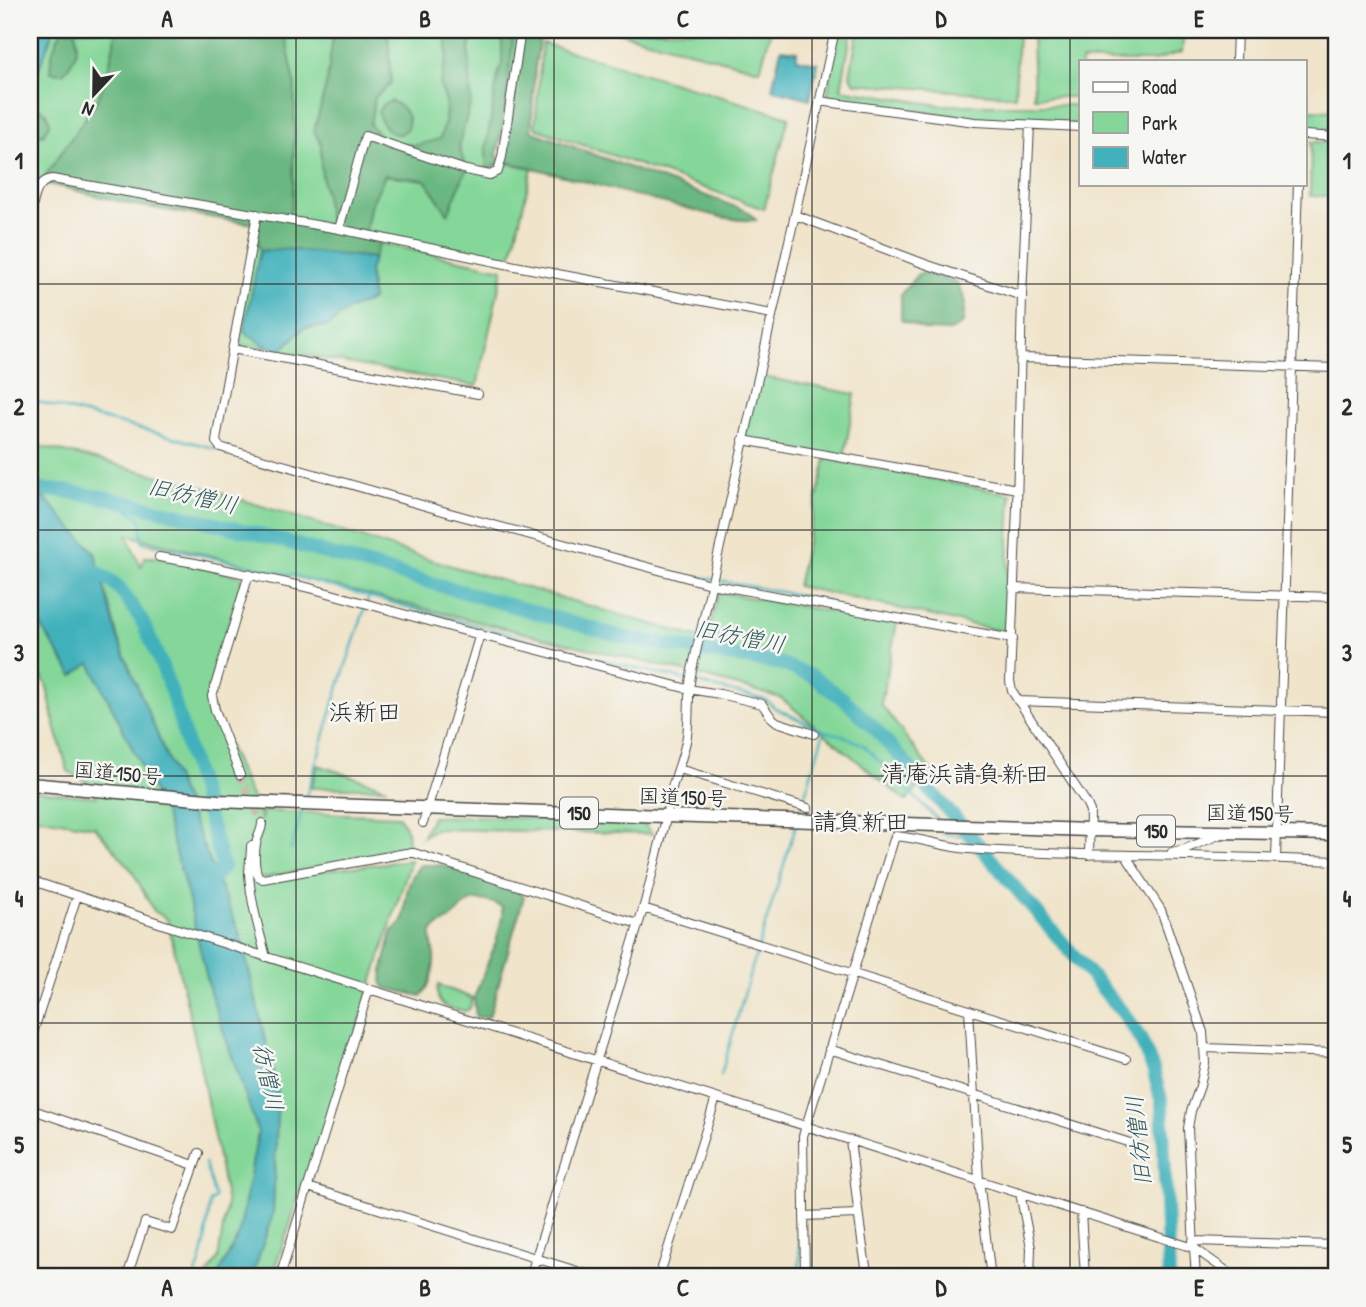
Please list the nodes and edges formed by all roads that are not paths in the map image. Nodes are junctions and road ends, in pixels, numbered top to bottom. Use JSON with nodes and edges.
{"nodes":[{"id":1,"x":521,"y":30,"type":"edge"},
{"id":2,"x":835,"y":30,"type":"edge"},
{"id":3,"x":1237,"y":30,"type":"edge"},
{"id":4,"x":1236,"y":60,"type":"edge"},
{"id":5,"x":820,"y":101,"type":"junction"},
{"id":6,"x":1030,"y":125,"type":"junction"},
{"id":7,"x":1079,"y":127,"type":"edge"},
{"id":8,"x":1306,"y":135,"type":"edge"},
{"id":9,"x":1336,"y":137,"type":"edge"},
{"id":10,"x":1298,"y":186,"type":"edge"},
{"id":11,"x":257,"y":214,"type":"junction"},
{"id":12,"x":795,"y":215,"type":"junction"},
{"id":13,"x":30,"y":220,"type":"edge"},
{"id":14,"x":339,"y":229,"type":"junction"},
{"id":15,"x":1022,"y":296,"type":"junction"},
{"id":16,"x":772,"y":313,"type":"junction"},
{"id":17,"x":232,"y":349,"type":"junction"},
{"id":18,"x":1022,"y":358,"type":"junction"},
{"id":19,"x":1292,"y":367,"type":"junction"},
{"id":20,"x":1336,"y":368,"type":"edge"},
{"id":21,"x":478,"y":394,"type":"dead end"},
{"id":22,"x":743,"y":440,"type":"junction"},
{"id":23,"x":1017,"y":489,"type":"junction"},
{"id":24,"x":159,"y":557,"type":"dead end"},
{"id":25,"x":249,"y":575,"type":"junction"},
{"id":26,"x":710,"y":584,"type":"junction"},
{"id":27,"x":1013,"y":588,"type":"junction"},
{"id":28,"x":1285,"y":595,"type":"junction"},
{"id":29,"x":1336,"y":597,"type":"edge"},
{"id":30,"x":480,"y":634,"type":"junction"},
{"id":31,"x":1013,"y":639,"type":"junction"},
{"id":32,"x":688,"y":689,"type":"junction"},
{"id":33,"x":1018,"y":701,"type":"junction"},
{"id":34,"x":1281,"y":709,"type":"junction"},
{"id":35,"x":1336,"y":712,"type":"edge"},
{"id":36,"x":814,"y":734,"type":"dead end"},
{"id":37,"x":679,"y":769,"type":"junction"},
{"id":38,"x":240,"y":775,"type":"tunnel mouth"},
{"id":39,"x":30,"y":784,"type":"edge"},
{"id":40,"x":428,"y":808,"type":"junction"},
{"id":41,"x":808,"y":808,"type":"dead end"},
{"id":42,"x":667,"y":815,"type":"junction"},
{"id":43,"x":423,"y":823,"type":"dead end"},
{"id":44,"x":1089,"y":830,"type":"junction"},
{"id":45,"x":1225,"y":832,"type":"junction"},
{"id":46,"x":1277,"y":833,"type":"junction"},
{"id":47,"x":1336,"y":834,"type":"edge"},
{"id":48,"x":1089,"y":855,"type":"junction"},
{"id":49,"x":1155,"y":855,"type":"junction"},
{"id":50,"x":1126,"y":856,"type":"junction"},
{"id":51,"x":1276,"y":859,"type":"junction"},
{"id":52,"x":1336,"y":860,"type":"edge"},
{"id":53,"x":30,"y":880,"type":"edge"},
{"id":54,"x":77,"y":897,"type":"junction"},
{"id":55,"x":643,"y":908,"type":"junction"},
{"id":56,"x":638,"y":924,"type":"junction"},
{"id":57,"x":266,"y":957,"type":"junction"},
{"id":58,"x":852,"y":974,"type":"junction"},
{"id":59,"x":369,"y":989,"type":"junction"},
{"id":60,"x":969,"y":1010,"type":"junction"},
{"id":61,"x":30,"y":1042,"type":"edge"},
{"id":62,"x":1205,"y":1048,"type":"junction"},
{"id":63,"x":829,"y":1049,"type":"junction"},
{"id":64,"x":1336,"y":1053,"type":"edge"},
{"id":65,"x":1126,"y":1059,"type":"dead end"},
{"id":66,"x":597,"y":1060,"type":"junction"},
{"id":67,"x":974,"y":1095,"type":"junction"},
{"id":68,"x":716,"y":1098,"type":"junction"},
{"id":69,"x":30,"y":1109,"type":"edge"},
{"id":70,"x":805,"y":1126,"type":"junction"},
{"id":71,"x":850,"y":1140,"type":"junction"},
{"id":72,"x":1140,"y":1146,"type":"dead end"},
{"id":73,"x":199,"y":1153,"type":"dead end"},
{"id":74,"x":194,"y":1165,"type":"junction"},
{"id":75,"x":979,"y":1180,"type":"junction"},
{"id":76,"x":308,"y":1186,"type":"junction"},
{"id":77,"x":1020,"y":1193,"type":"junction"},
{"id":78,"x":1081,"y":1212,"type":"junction"},
{"id":79,"x":858,"y":1214,"type":"junction"},
{"id":80,"x":804,"y":1216,"type":"junction"},
{"id":81,"x":1194,"y":1245,"type":"junction"},
{"id":82,"x":1336,"y":1245,"type":"edge"},
{"id":83,"x":536,"y":1259,"type":"junction"},
{"id":84,"x":127,"y":1277,"type":"edge"},
{"id":85,"x":280,"y":1277,"type":"edge"},
{"id":86,"x":530,"y":1277,"type":"edge"},
{"id":87,"x":596,"y":1277,"type":"edge"},
{"id":88,"x":659,"y":1277,"type":"edge"},
{"id":89,"x":805,"y":1277,"type":"edge"},
{"id":90,"x":868,"y":1277,"type":"edge"},
{"id":91,"x":989,"y":1277,"type":"edge"},
{"id":92,"x":1030,"y":1277,"type":"edge"},
{"id":93,"x":1085,"y":1277,"type":"edge"},
{"id":94,"x":1196,"y":1277,"type":"edge"},
{"id":95,"x":1235,"y":1277,"type":"edge"}],
"edges":[{"from":1,"to":14,"type":"street"},
{"from":2,"to":5,"type":"street"},
{"from":3,"to":4,"type":"street"},
{"from":5,"to":6,"type":"street"},
{"from":5,"to":12,"type":"street"},
{"from":6,"to":7,"type":"street"},
{"from":6,"to":15,"type":"street"},
{"from":8,"to":9,"type":"street"},
{"from":10,"to":19,"type":"street"},
{"from":11,"to":13,"type":"street"},
{"from":11,"to":14,"type":"street"},
{"from":11,"to":17,"type":"street"},
{"from":12,"to":15,"type":"street"},
{"from":12,"to":16,"type":"street"},
{"from":14,"to":16,"type":"street"},
{"from":15,"to":18,"type":"street"},
{"from":16,"to":22,"type":"street"},
{"from":17,"to":21,"type":"street"},
{"from":17,"to":26,"type":"street"},
{"from":18,"to":19,"type":"street"},
{"from":18,"to":23,"type":"street"},
{"from":19,"to":20,"type":"street"},
{"from":19,"to":28,"type":"street"},
{"from":22,"to":23,"type":"street"},
{"from":22,"to":26,"type":"street"},
{"from":23,"to":27,"type":"street"},
{"from":24,"to":25,"type":"street"},
{"from":25,"to":30,"type":"street"},
{"from":25,"to":38,"type":"street"},
{"from":26,"to":31,"type":"street"},
{"from":26,"to":32,"type":"street"},
{"from":27,"to":28,"type":"street"},
{"from":27,"to":31,"type":"street"},
{"from":28,"to":29,"type":"street"},
{"from":28,"to":34,"type":"street"},
{"from":30,"to":32,"type":"street"},
{"from":30,"to":40,"type":"street"},
{"from":31,"to":33,"type":"street"},
{"from":32,"to":36,"type":"street"},
{"from":32,"to":37,"type":"street"},
{"from":33,"to":34,"type":"street"},
{"from":33,"to":44,"type":"street"},
{"from":34,"to":35,"type":"street"},
{"from":34,"to":46,"type":"street"},
{"from":37,"to":41,"type":"street"},
{"from":37,"to":42,"type":"street"},
{"from":39,"to":40,"type":"highway","name":"国道150号","number":"150"},
{"from":40,"to":42,"type":"highway","name":"国道150号","number":"150"},
{"from":40,"to":43,"type":"street"},
{"from":42,"to":44,"type":"highway","name":"国道150号","number":"150"},
{"from":42,"to":55,"type":"street"},
{"from":44,"to":45,"type":"highway","name":"国道150号","number":"150"},
{"from":44,"to":48,"type":"street"},
{"from":45,"to":46,"type":"highway","name":"国道150号","number":"150"},
{"from":45,"to":49,"type":"street"},
{"from":46,"to":47,"type":"highway","name":"国道150号","number":"150"},
{"from":46,"to":51,"type":"street"},
{"from":48,"to":50,"type":"street"},
{"from":48,"to":58,"type":"street"},
{"from":49,"to":50,"type":"street"},
{"from":49,"to":51,"type":"street"},
{"from":50,"to":62,"type":"street"},
{"from":51,"to":52,"type":"street"},
{"from":53,"to":54,"type":"street"},
{"from":54,"to":57,"type":"street"},
{"from":54,"to":61,"type":"street"},
{"from":55,"to":56,"type":"street"},
{"from":55,"to":58,"type":"street"},
{"from":56,"to":57,"type":"street"},
{"from":56,"to":66,"type":"street"},
{"from":57,"to":59,"type":"street"},
{"from":58,"to":60,"type":"street"},
{"from":58,"to":63,"type":"street"},
{"from":59,"to":66,"type":"street"},
{"from":59,"to":76,"type":"street"},
{"from":60,"to":65,"type":"street"},
{"from":60,"to":67,"type":"street"},
{"from":62,"to":64,"type":"street"},
{"from":62,"to":81,"type":"street"},
{"from":63,"to":67,"type":"street"},
{"from":63,"to":70,"type":"street"},
{"from":66,"to":68,"type":"street"},
{"from":66,"to":83,"type":"street"},
{"from":67,"to":72,"type":"street"},
{"from":67,"to":75,"type":"street"},
{"from":68,"to":70,"type":"street"},
{"from":68,"to":88,"type":"street"},
{"from":69,"to":74,"type":"street"},
{"from":70,"to":71,"type":"street"},
{"from":70,"to":80,"type":"street"},
{"from":71,"to":75,"type":"street"},
{"from":71,"to":79,"type":"street"},
{"from":73,"to":74,"type":"street"},
{"from":74,"to":84,"type":"street"},
{"from":75,"to":77,"type":"street"},
{"from":75,"to":91,"type":"street"},
{"from":76,"to":83,"type":"street"},
{"from":76,"to":85,"type":"street"},
{"from":77,"to":78,"type":"street"},
{"from":77,"to":92,"type":"street"},
{"from":78,"to":81,"type":"street"},
{"from":78,"to":93,"type":"street"},
{"from":79,"to":80,"type":"street"},
{"from":79,"to":90,"type":"street"},
{"from":80,"to":89,"type":"street"},
{"from":81,"to":82,"type":"street"},
{"from":81,"to":94,"type":"street"},
{"from":81,"to":95,"type":"street"},
{"from":83,"to":86,"type":"street"},
{"from":83,"to":87,"type":"street"}]}
